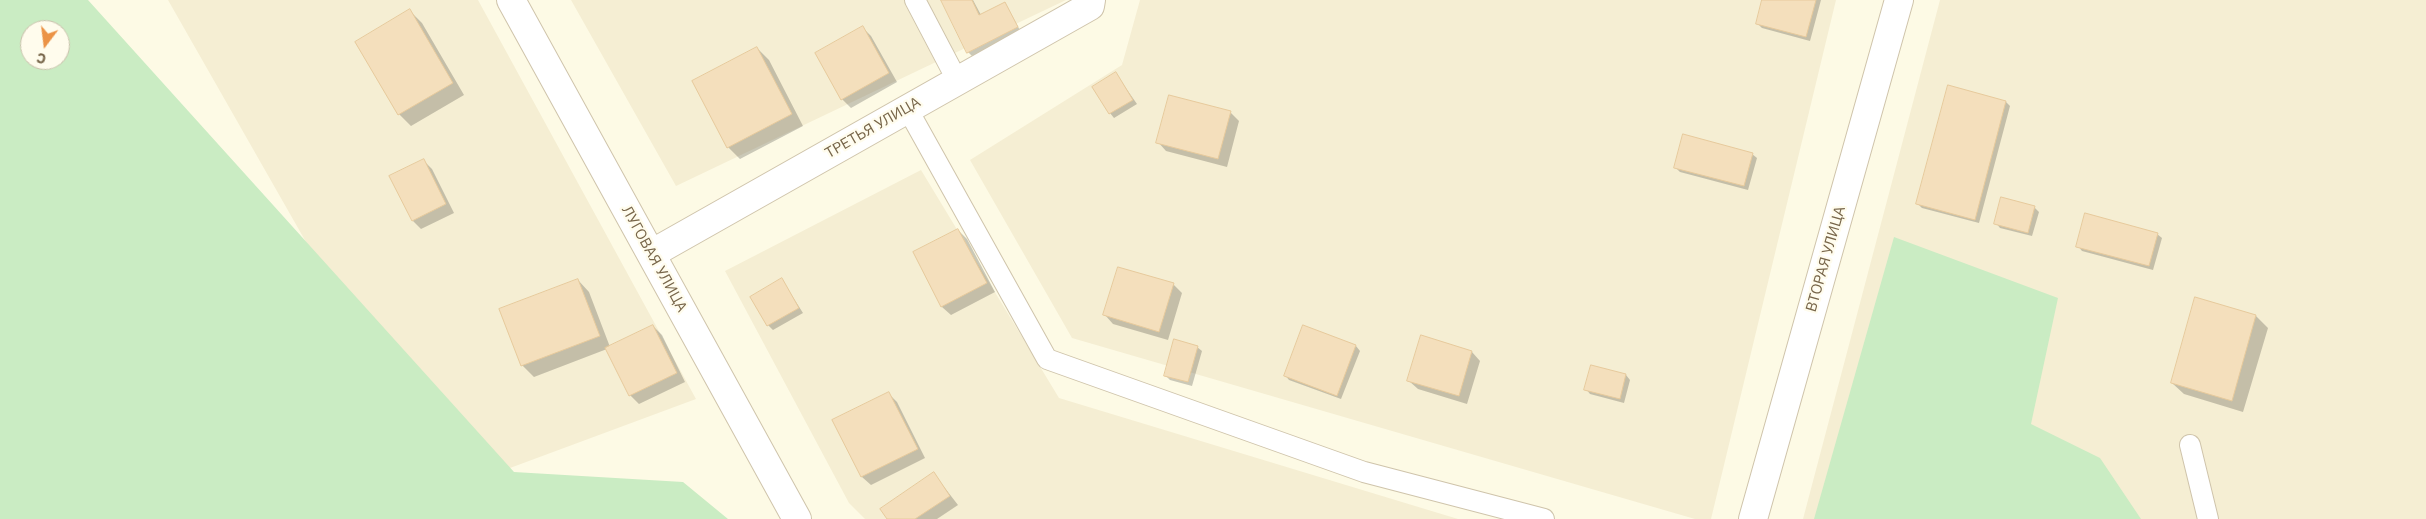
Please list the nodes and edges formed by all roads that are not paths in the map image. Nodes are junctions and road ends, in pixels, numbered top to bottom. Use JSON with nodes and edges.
{"nodes":[{"id":1,"x":511,"y":0,"type":"edge"},
{"id":2,"x":916,"y":0,"type":"edge"},
{"id":3,"x":1091,"y":0,"type":"edge"},
{"id":4,"x":1899,"y":0,"type":"edge"},
{"id":5,"x":957,"y":80,"type":"junction"},
{"id":6,"x":906,"y":108,"type":"junction"},
{"id":7,"x":651,"y":254,"type":"junction"},
{"id":8,"x":2190,"y":445,"type":"dead end"},
{"id":9,"x":797,"y":519,"type":"edge"},
{"id":10,"x":1544,"y":519,"type":"edge"},
{"id":11,"x":1753,"y":519,"type":"edge"},
{"id":12,"x":2208,"y":519,"type":"edge"}],
"edges":[{"from":1,"to":7,"type":"street","name":"ЛУГОВАЯ УЛИЦА"},
{"from":2,"to":5,"type":"lane"},
{"from":3,"to":5,"type":"street","name":"ТРЕТЬЯ УЛИЦА"},
{"from":4,"to":11,"type":"street","name":"ВТОРАЯ УЛИЦА"},
{"from":5,"to":6,"type":"street","name":"ТРЕТЬЯ УЛИЦА"},
{"from":6,"to":7,"type":"street","name":"ТРЕТЬЯ УЛИЦА"},
{"from":6,"to":10,"type":"lane"},
{"from":7,"to":9,"type":"street","name":"ЛУГОВАЯ УЛИЦА"},
{"from":8,"to":12,"type":"lane"}]}
